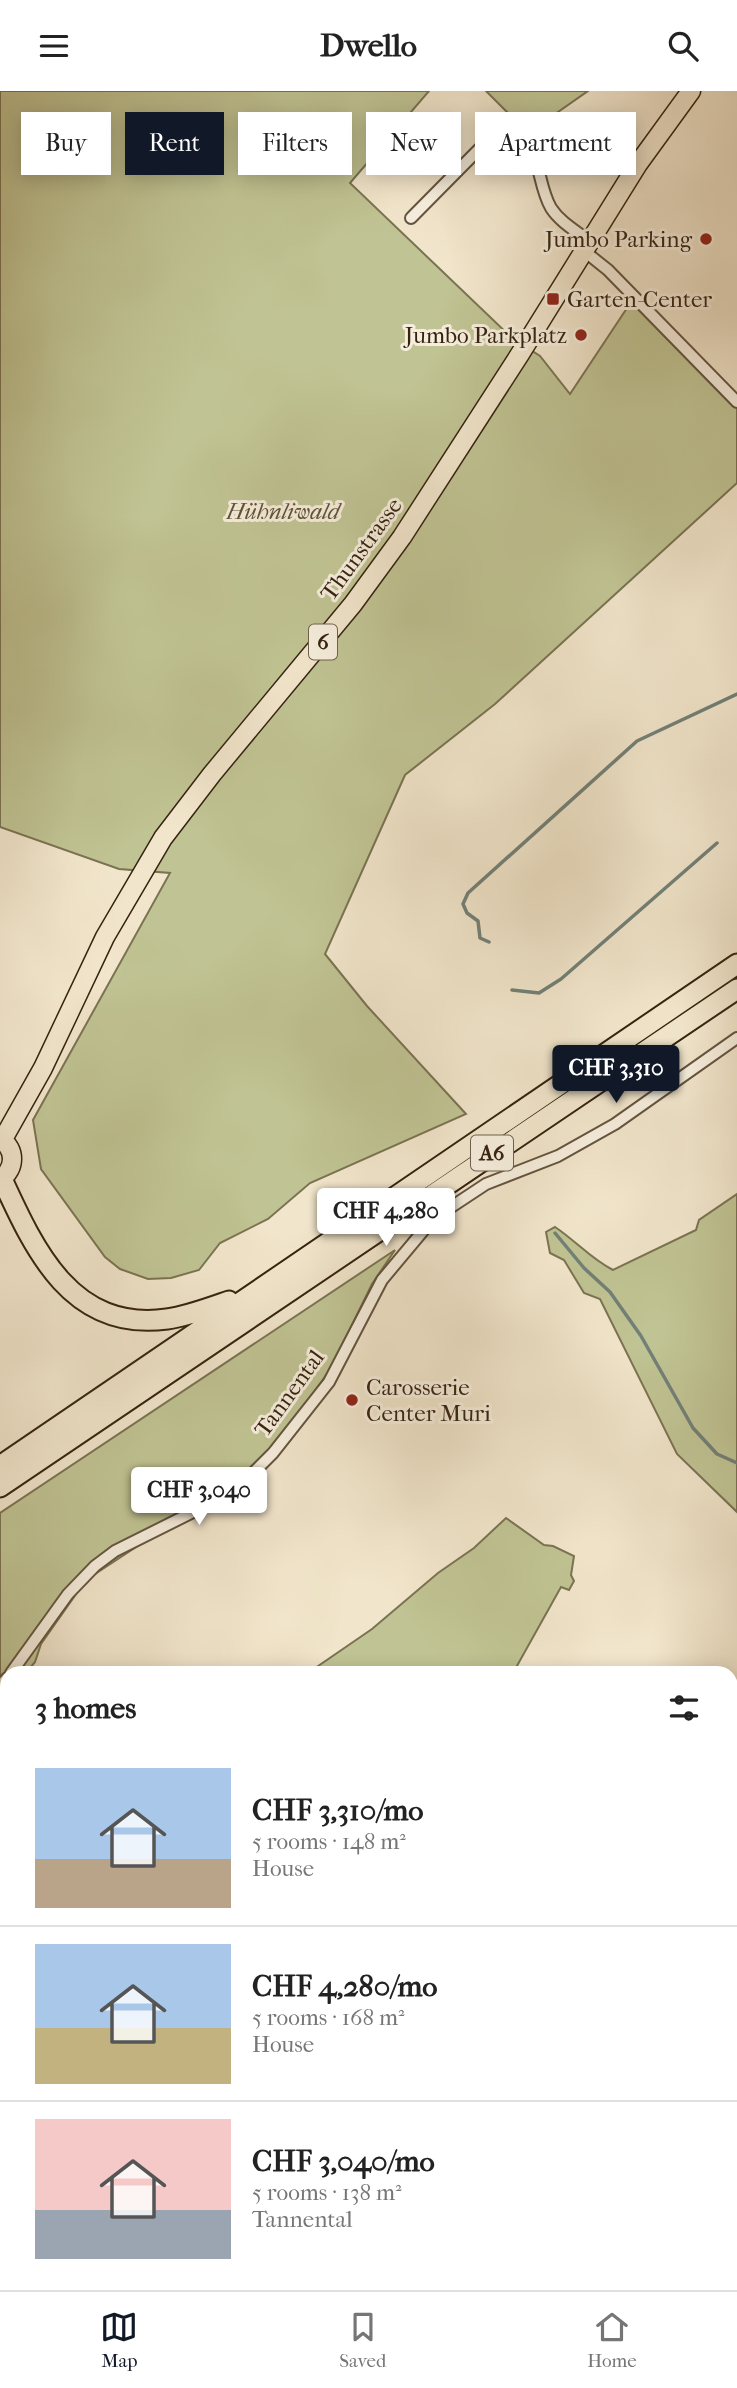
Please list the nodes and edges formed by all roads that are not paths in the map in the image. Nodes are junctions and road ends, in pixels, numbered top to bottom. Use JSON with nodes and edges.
{"nodes":[{"id":1,"x":691,"y":91,"type":"edge"},
{"id":2,"x":411,"y":218,"type":"dead end"},
{"id":3,"x":586,"y":245,"type":"junction"},
{"id":4,"x":737,"y":402,"type":"edge"},
{"id":5,"x":737,"y":964,"type":"edge"},
{"id":6,"x":737,"y":989,"type":"edge"},
{"id":7,"x":737,"y":1038,"type":"edge"},
{"id":8,"x":1,"y":1138,"type":"edge"},
{"id":9,"x":1,"y":1180,"type":"edge"},
{"id":10,"x":250,"y":1294,"type":"junction"},
{"id":11,"x":38,"y":1461,"type":"junction"},
{"id":12,"x":0,"y":1466,"type":"edge"},
{"id":13,"x":0,"y":1487,"type":"edge"},
{"id":14,"x":0,"y":1498,"type":"edge"},
{"id":15,"x":16,"y":1666,"type":"edge"}],
"edges":[{"from":1,"to":3,"type":"main road","name":"Thunstrasse","number":"6"},
{"from":2,"to":3,"type":"street"},
{"from":3,"to":4,"type":"street"},
{"from":3,"to":8,"type":"main road","name":"Thunstrasse","number":"6"},
{"from":5,"to":10,"type":"highway","number":"A6"},
{"from":6,"to":11,"type":"highway","number":"A6"},
{"from":7,"to":15,"type":"street","name":"Tannental"},
{"from":8,"to":9,"type":"main road"},
{"from":9,"to":10,"type":"highway"},
{"from":10,"to":12,"type":"highway","number":"A6"},
{"from":11,"to":13,"type":"highway","number":"A6"},
{"from":11,"to":14,"type":"highway"}]}
